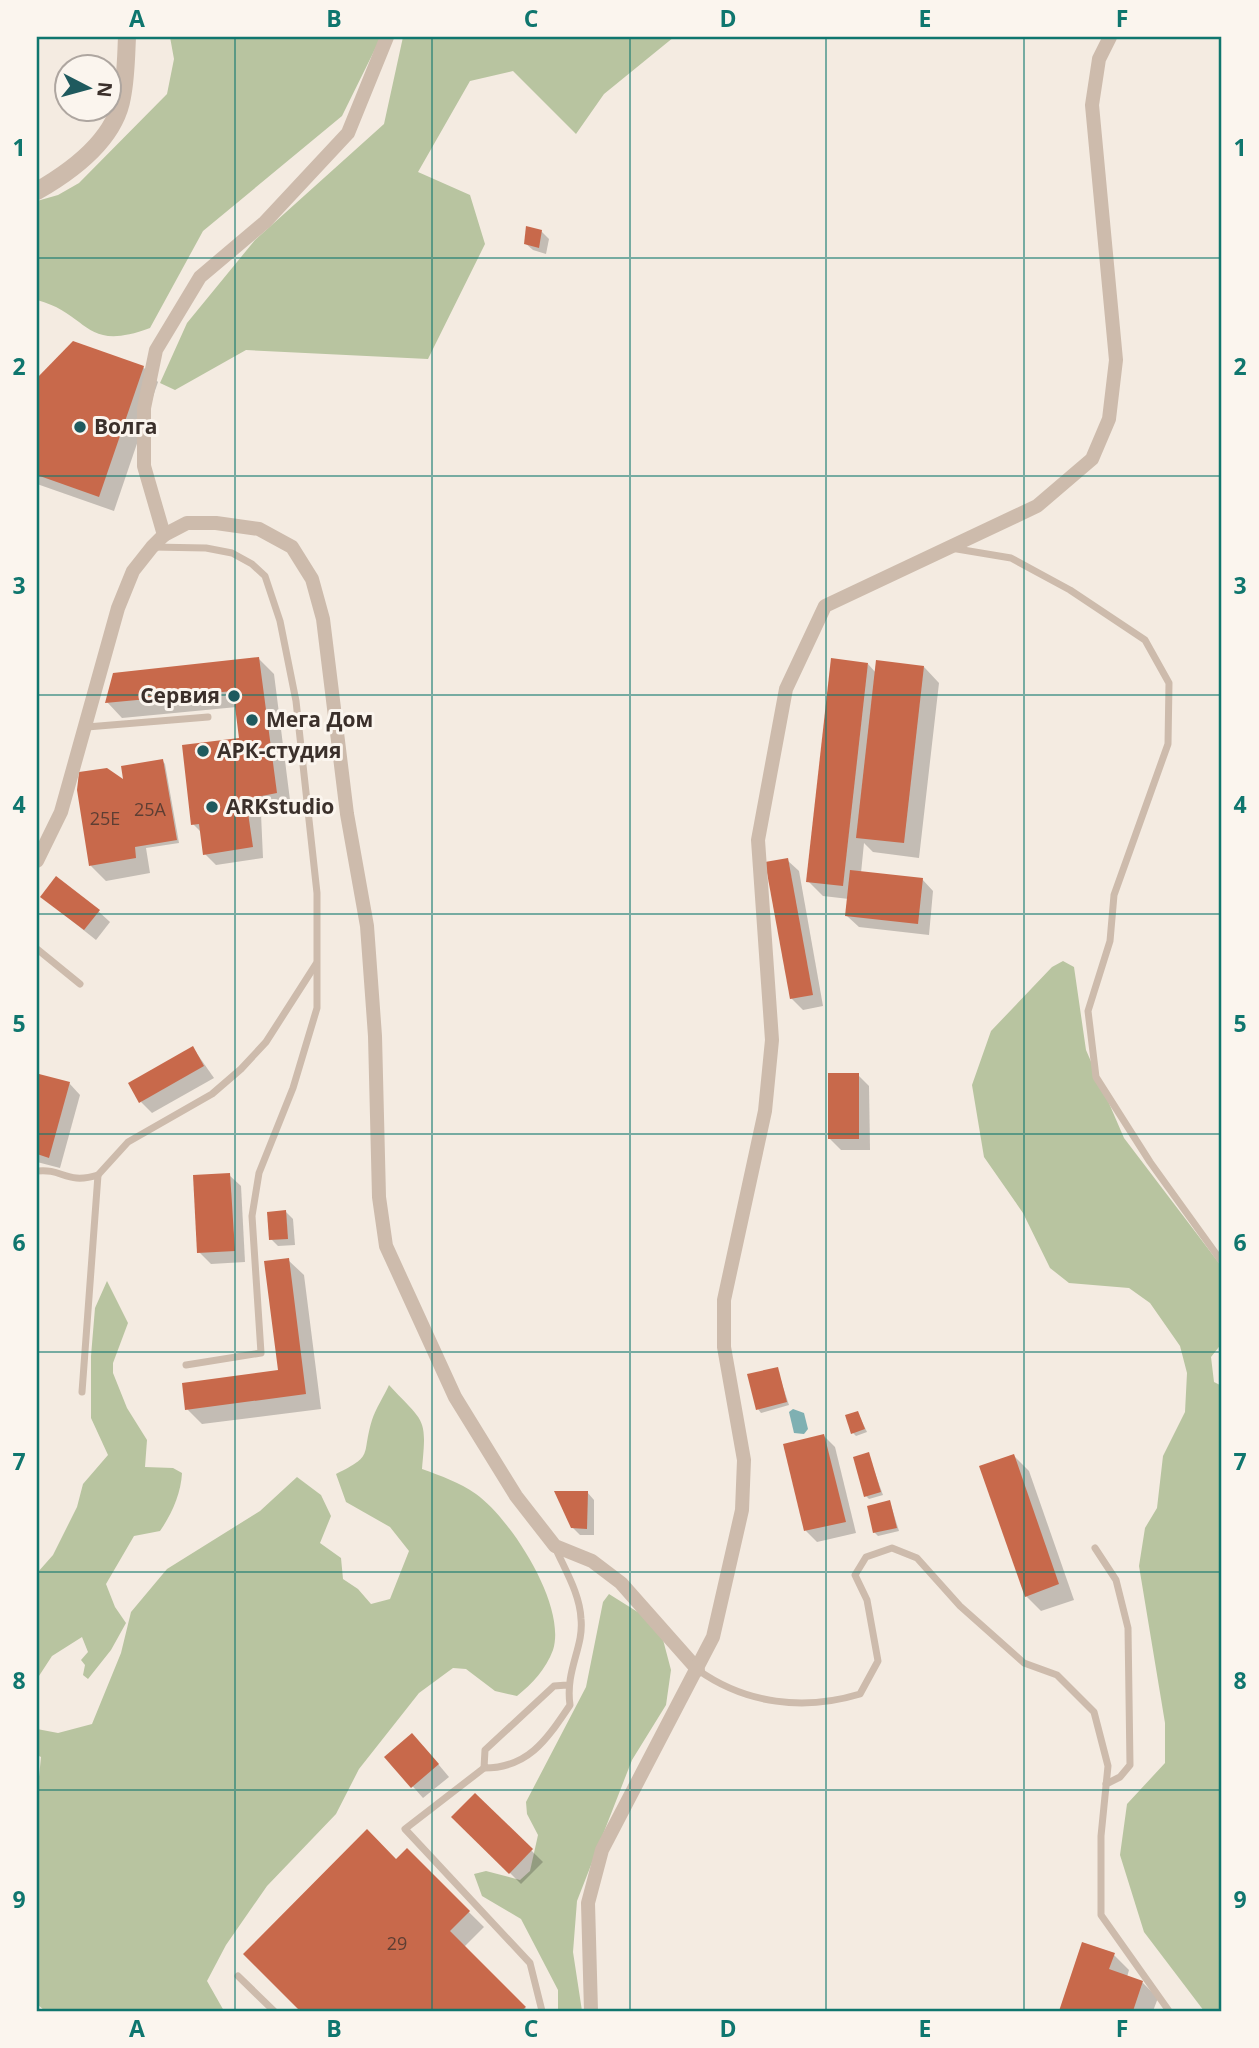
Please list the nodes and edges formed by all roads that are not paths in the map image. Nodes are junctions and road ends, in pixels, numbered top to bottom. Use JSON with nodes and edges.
{"nodes":[{"id":1,"x":127,"y":37,"type":"edge"},
{"id":2,"x":387,"y":37,"type":"edge"},
{"id":3,"x":1110,"y":37,"type":"edge"},
{"id":4,"x":37,"y":191,"type":"edge"},
{"id":5,"x":164,"y":535,"type":"junction"},
{"id":6,"x":152,"y":547,"type":"junction"},
{"id":7,"x":948,"y":548,"type":"junction"},
{"id":8,"x":208,"y":717,"type":"dead end"},
{"id":9,"x":87,"y":727,"type":"junction"},
{"id":10,"x":37,"y":861,"type":"edge"},
{"id":11,"x":37,"y":949,"type":"edge"},
{"id":12,"x":317,"y":963,"type":"junction"},
{"id":13,"x":80,"y":984,"type":"dead end"},
{"id":14,"x":37,"y":1171,"type":"edge"},
{"id":15,"x":98,"y":1175,"type":"junction"},
{"id":16,"x":1222,"y":1262,"type":"edge"},
{"id":17,"x":186,"y":1365,"type":"dead end"},
{"id":18,"x":82,"y":1392,"type":"dead end"},
{"id":19,"x":555,"y":1546,"type":"junction"},
{"id":20,"x":1095,"y":1548,"type":"dead end"},
{"id":21,"x":698,"y":1670,"type":"junction"},
{"id":22,"x":567,"y":1685,"type":"junction"},
{"id":23,"x":484,"y":1768,"type":"junction"},
{"id":24,"x":1106,"y":1784,"type":"junction"},
{"id":25,"x":238,"y":1976,"type":"dead end"},
{"id":26,"x":274,"y":2011,"type":"edge"},
{"id":27,"x":542,"y":2011,"type":"edge"},
{"id":28,"x":591,"y":2011,"type":"edge"},
{"id":29,"x":1169,"y":2011,"type":"edge"}],
"edges":[{"from":1,"to":4,"type":"street"},
{"from":2,"to":5,"type":"street"},
{"from":3,"to":7,"type":"street"},
{"from":5,"to":6,"type":"street"},
{"from":5,"to":19,"type":"street"},
{"from":6,"to":9,"type":"street"},
{"from":6,"to":12,"type":"lane"},
{"from":7,"to":16,"type":"lane"},
{"from":7,"to":21,"type":"street"},
{"from":8,"to":9,"type":"lane"},
{"from":9,"to":10,"type":"street"},
{"from":11,"to":13,"type":"lane"},
{"from":12,"to":15,"type":"lane"},
{"from":12,"to":17,"type":"lane"},
{"from":14,"to":15,"type":"lane"},
{"from":15,"to":18,"type":"lane"},
{"from":19,"to":21,"type":"street"},
{"from":19,"to":22,"type":"lane"},
{"from":20,"to":24,"type":"lane"},
{"from":21,"to":24,"type":"lane"},
{"from":21,"to":28,"type":"street"},
{"from":22,"to":23,"type":"lane"},
{"from":22,"to":23,"type":"lane"},
{"from":23,"to":27,"type":"lane"},
{"from":24,"to":29,"type":"lane"},
{"from":25,"to":26,"type":"lane"}]}
